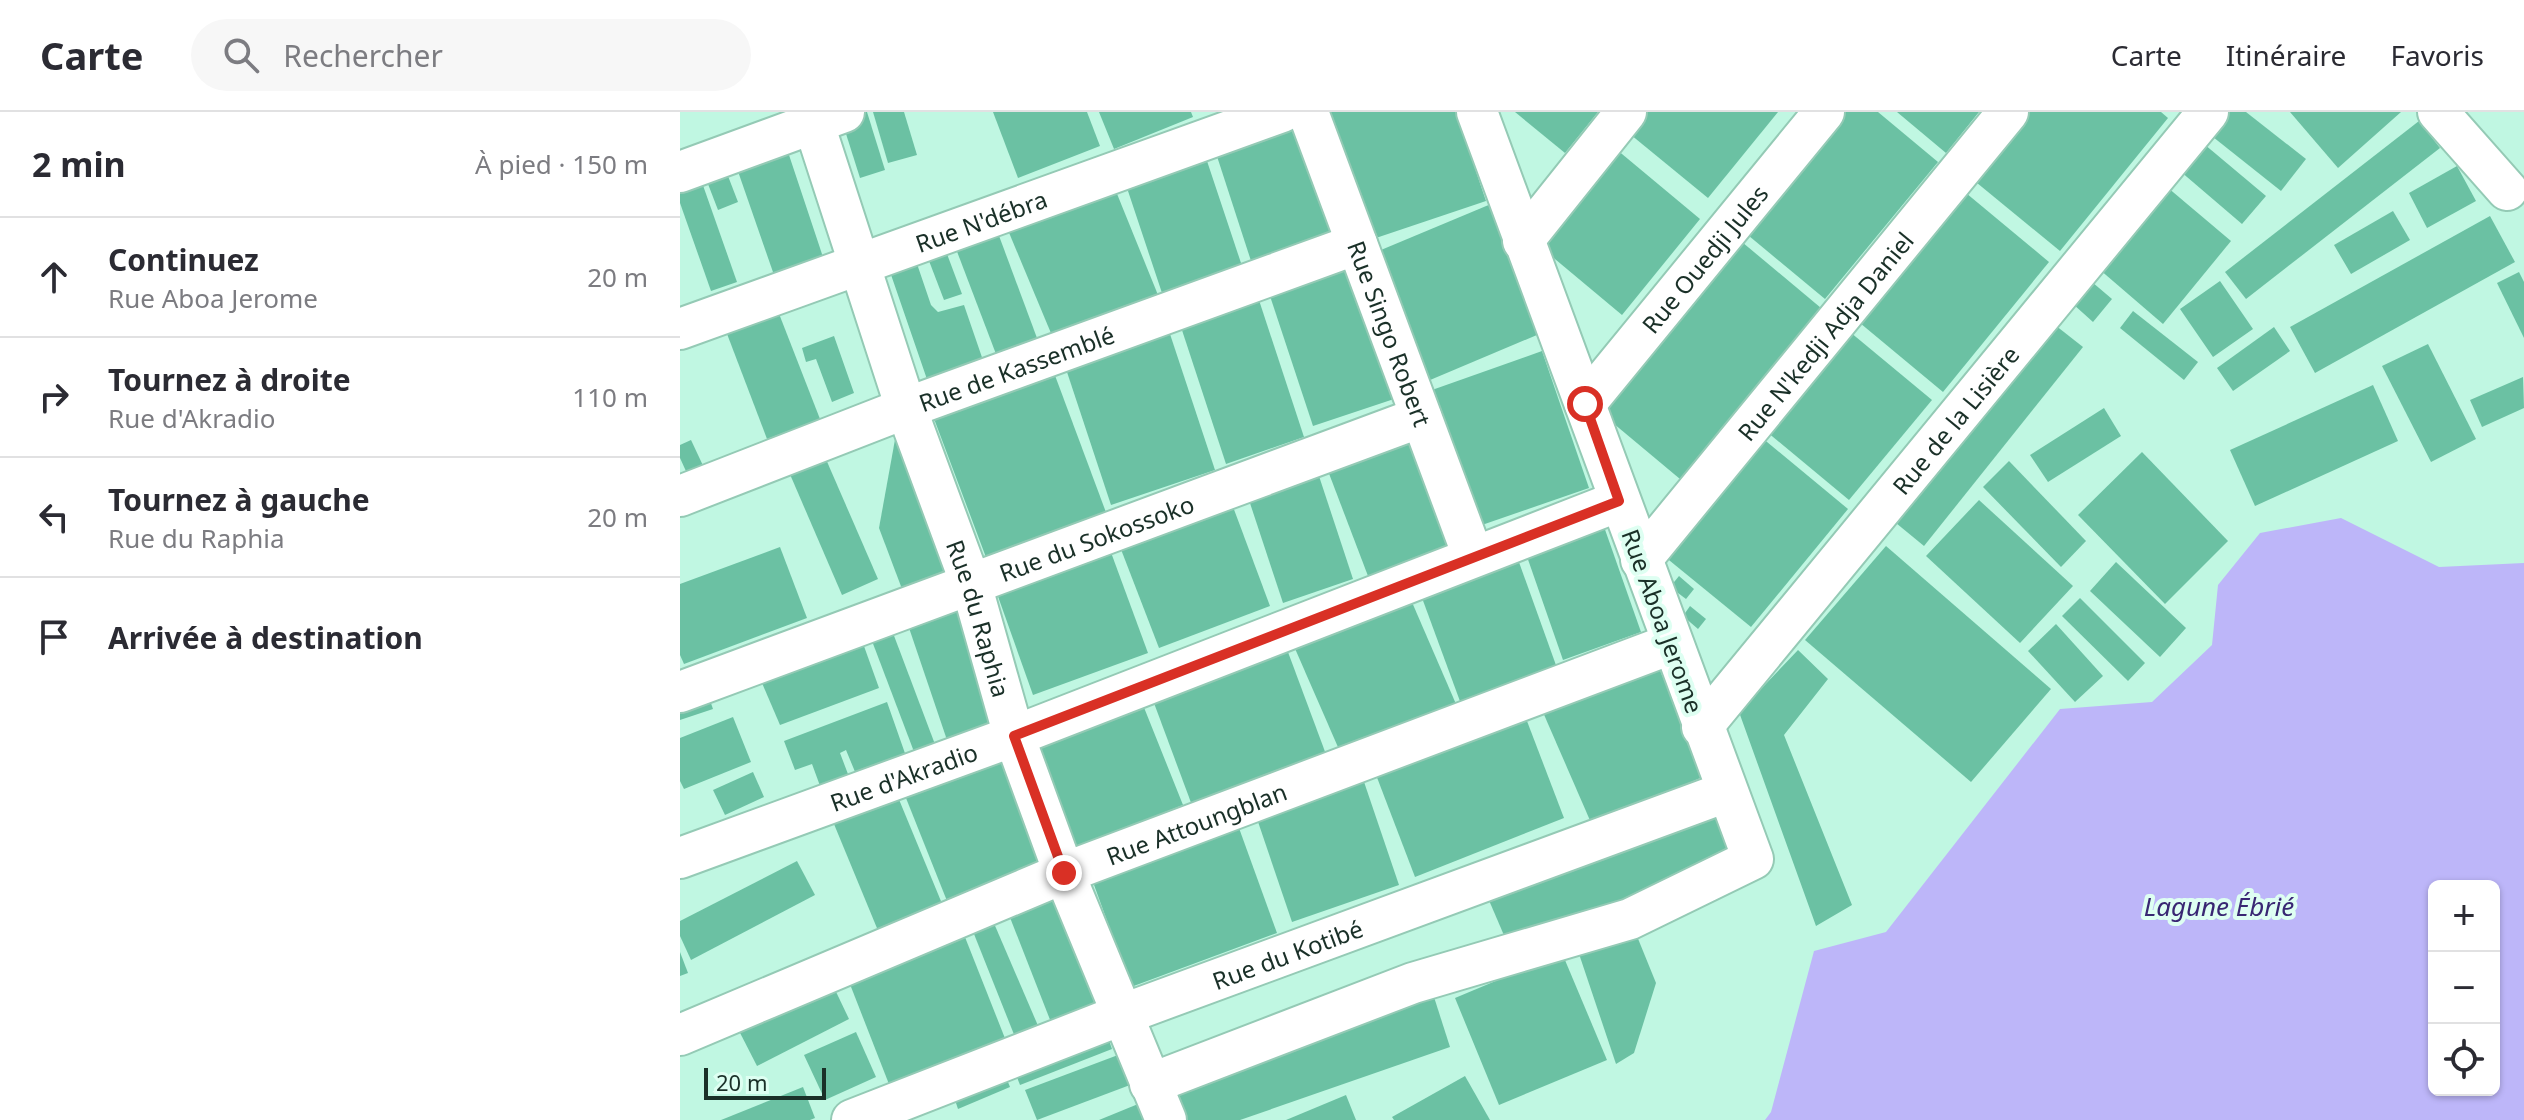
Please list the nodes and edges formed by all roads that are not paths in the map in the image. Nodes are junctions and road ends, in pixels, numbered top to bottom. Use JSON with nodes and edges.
{"nodes":[{"id":1,"x":1282,"y":112,"type":"edge"},
{"id":2,"x":1308,"y":112,"type":"edge"},
{"id":3,"x":1477,"y":112,"type":"edge"},
{"id":4,"x":1626,"y":112,"type":"edge"},
{"id":5,"x":1824,"y":112,"type":"edge"},
{"id":6,"x":2008,"y":112,"type":"edge"},
{"id":7,"x":2208,"y":112,"type":"edge"},
{"id":8,"x":2438,"y":112,"type":"edge"},
{"id":9,"x":823,"y":116,"type":"edge"},
{"id":10,"x":680,"y":172,"type":"edge"},
{"id":11,"x":2507,"y":190,"type":"dead end"},
{"id":12,"x":1523,"y":241,"type":"junction"},
{"id":13,"x":1357,"y":244,"type":"junction"},
{"id":14,"x":859,"y":264,"type":"junction"},
{"id":15,"x":680,"y":329,"type":"edge"},
{"id":16,"x":1585,"y":404,"type":"junction"},
{"id":17,"x":906,"y":408,"type":"junction"},
{"id":18,"x":1421,"y":417,"type":"junction"},
{"id":19,"x":680,"y":496,"type":"edge"},
{"id":20,"x":1619,"y":501,"type":"junction"},
{"id":21,"x":1473,"y":556,"type":"junction"},
{"id":22,"x":1641,"y":560,"type":"junction"},
{"id":23,"x":971,"y":584,"type":"junction"},
{"id":24,"x":1671,"y":644,"type":"junction"},
{"id":25,"x":680,"y":692,"type":"edge"},
{"id":26,"x":1702,"y":727,"type":"junction"},
{"id":27,"x":1014,"y":736,"type":"junction"},
{"id":28,"x":1726,"y":792,"type":"junction"},
{"id":29,"x":680,"y":858,"type":"edge"},
{"id":30,"x":1064,"y":873,"type":"junction"},
{"id":31,"x":1121,"y":1015,"type":"junction"},
{"id":32,"x":680,"y":1035,"type":"edge"},
{"id":33,"x":1150,"y":1084,"type":"junction"},
{"id":34,"x":852,"y":1120,"type":"edge"},
{"id":35,"x":1166,"y":1120,"type":"edge"}],
"edges":[{"from":1,"to":14,"type":"street","name":"Rue N'débra"},
{"from":2,"to":13,"type":"street","name":"Rue Singo Robert"},
{"from":3,"to":12,"type":"street","name":"Rue Aboa Jerome"},
{"from":4,"to":12,"type":"street"},
{"from":5,"to":16,"type":"street","name":"Rue Ouedji Jules"},
{"from":6,"to":22,"type":"street","name":"Rue N'kedji Adja Daniel"},
{"from":7,"to":26,"type":"street","name":"Rue de la Lisière"},
{"from":8,"to":11,"type":"street"},
{"from":9,"to":10,"type":"street"},
{"from":9,"to":14,"type":"street","name":"Rue du Raphia"},
{"from":12,"to":16,"type":"street","name":"Rue Aboa Jerome"},
{"from":13,"to":17,"type":"street","name":"Rue de Kassemblé"},
{"from":13,"to":18,"type":"street","name":"Rue Singo Robert"},
{"from":14,"to":15,"type":"street","name":"Rue N'débra"},
{"from":14,"to":17,"type":"street","name":"Rue du Raphia"},
{"from":16,"to":20,"type":"street","name":"Rue Aboa Jerome"},
{"from":17,"to":19,"type":"street","name":"Rue de Kassemblé"},
{"from":17,"to":23,"type":"street","name":"Rue du Raphia"},
{"from":18,"to":21,"type":"street","name":"Rue Singo Robert"},
{"from":18,"to":23,"type":"street","name":"Rue du Sokossoko"},
{"from":20,"to":21,"type":"street","name":"Rue d'Akradio"},
{"from":20,"to":22,"type":"street","name":"Rue Aboa Jerome"},
{"from":21,"to":27,"type":"street","name":"Rue d'Akradio"},
{"from":22,"to":24,"type":"street","name":"Rue Aboa Jerome"},
{"from":23,"to":25,"type":"street","name":"Rue du Sokossoko"},
{"from":23,"to":27,"type":"street","name":"Rue du Raphia"},
{"from":24,"to":26,"type":"street","name":"Rue Aboa Jerome"},
{"from":24,"to":30,"type":"street","name":"Rue Attoungblan"},
{"from":26,"to":28,"type":"street","name":"Rue Aboa Jerome"},
{"from":27,"to":29,"type":"street","name":"Rue d'Akradio"},
{"from":27,"to":30,"type":"street","name":"Rue du Raphia"},
{"from":28,"to":31,"type":"street","name":"Rue du Kotibé"},
{"from":28,"to":33,"type":"street","name":"Rue Aboa Jerome"},
{"from":30,"to":31,"type":"street","name":"Rue du Raphia"},
{"from":30,"to":32,"type":"street","name":"Rue Attoungblan"},
{"from":31,"to":33,"type":"street","name":"Rue du Raphia"},
{"from":31,"to":34,"type":"street","name":"Rue du Kotibé"},
{"from":33,"to":35,"type":"street","name":"Rue du Raphia"}]}
